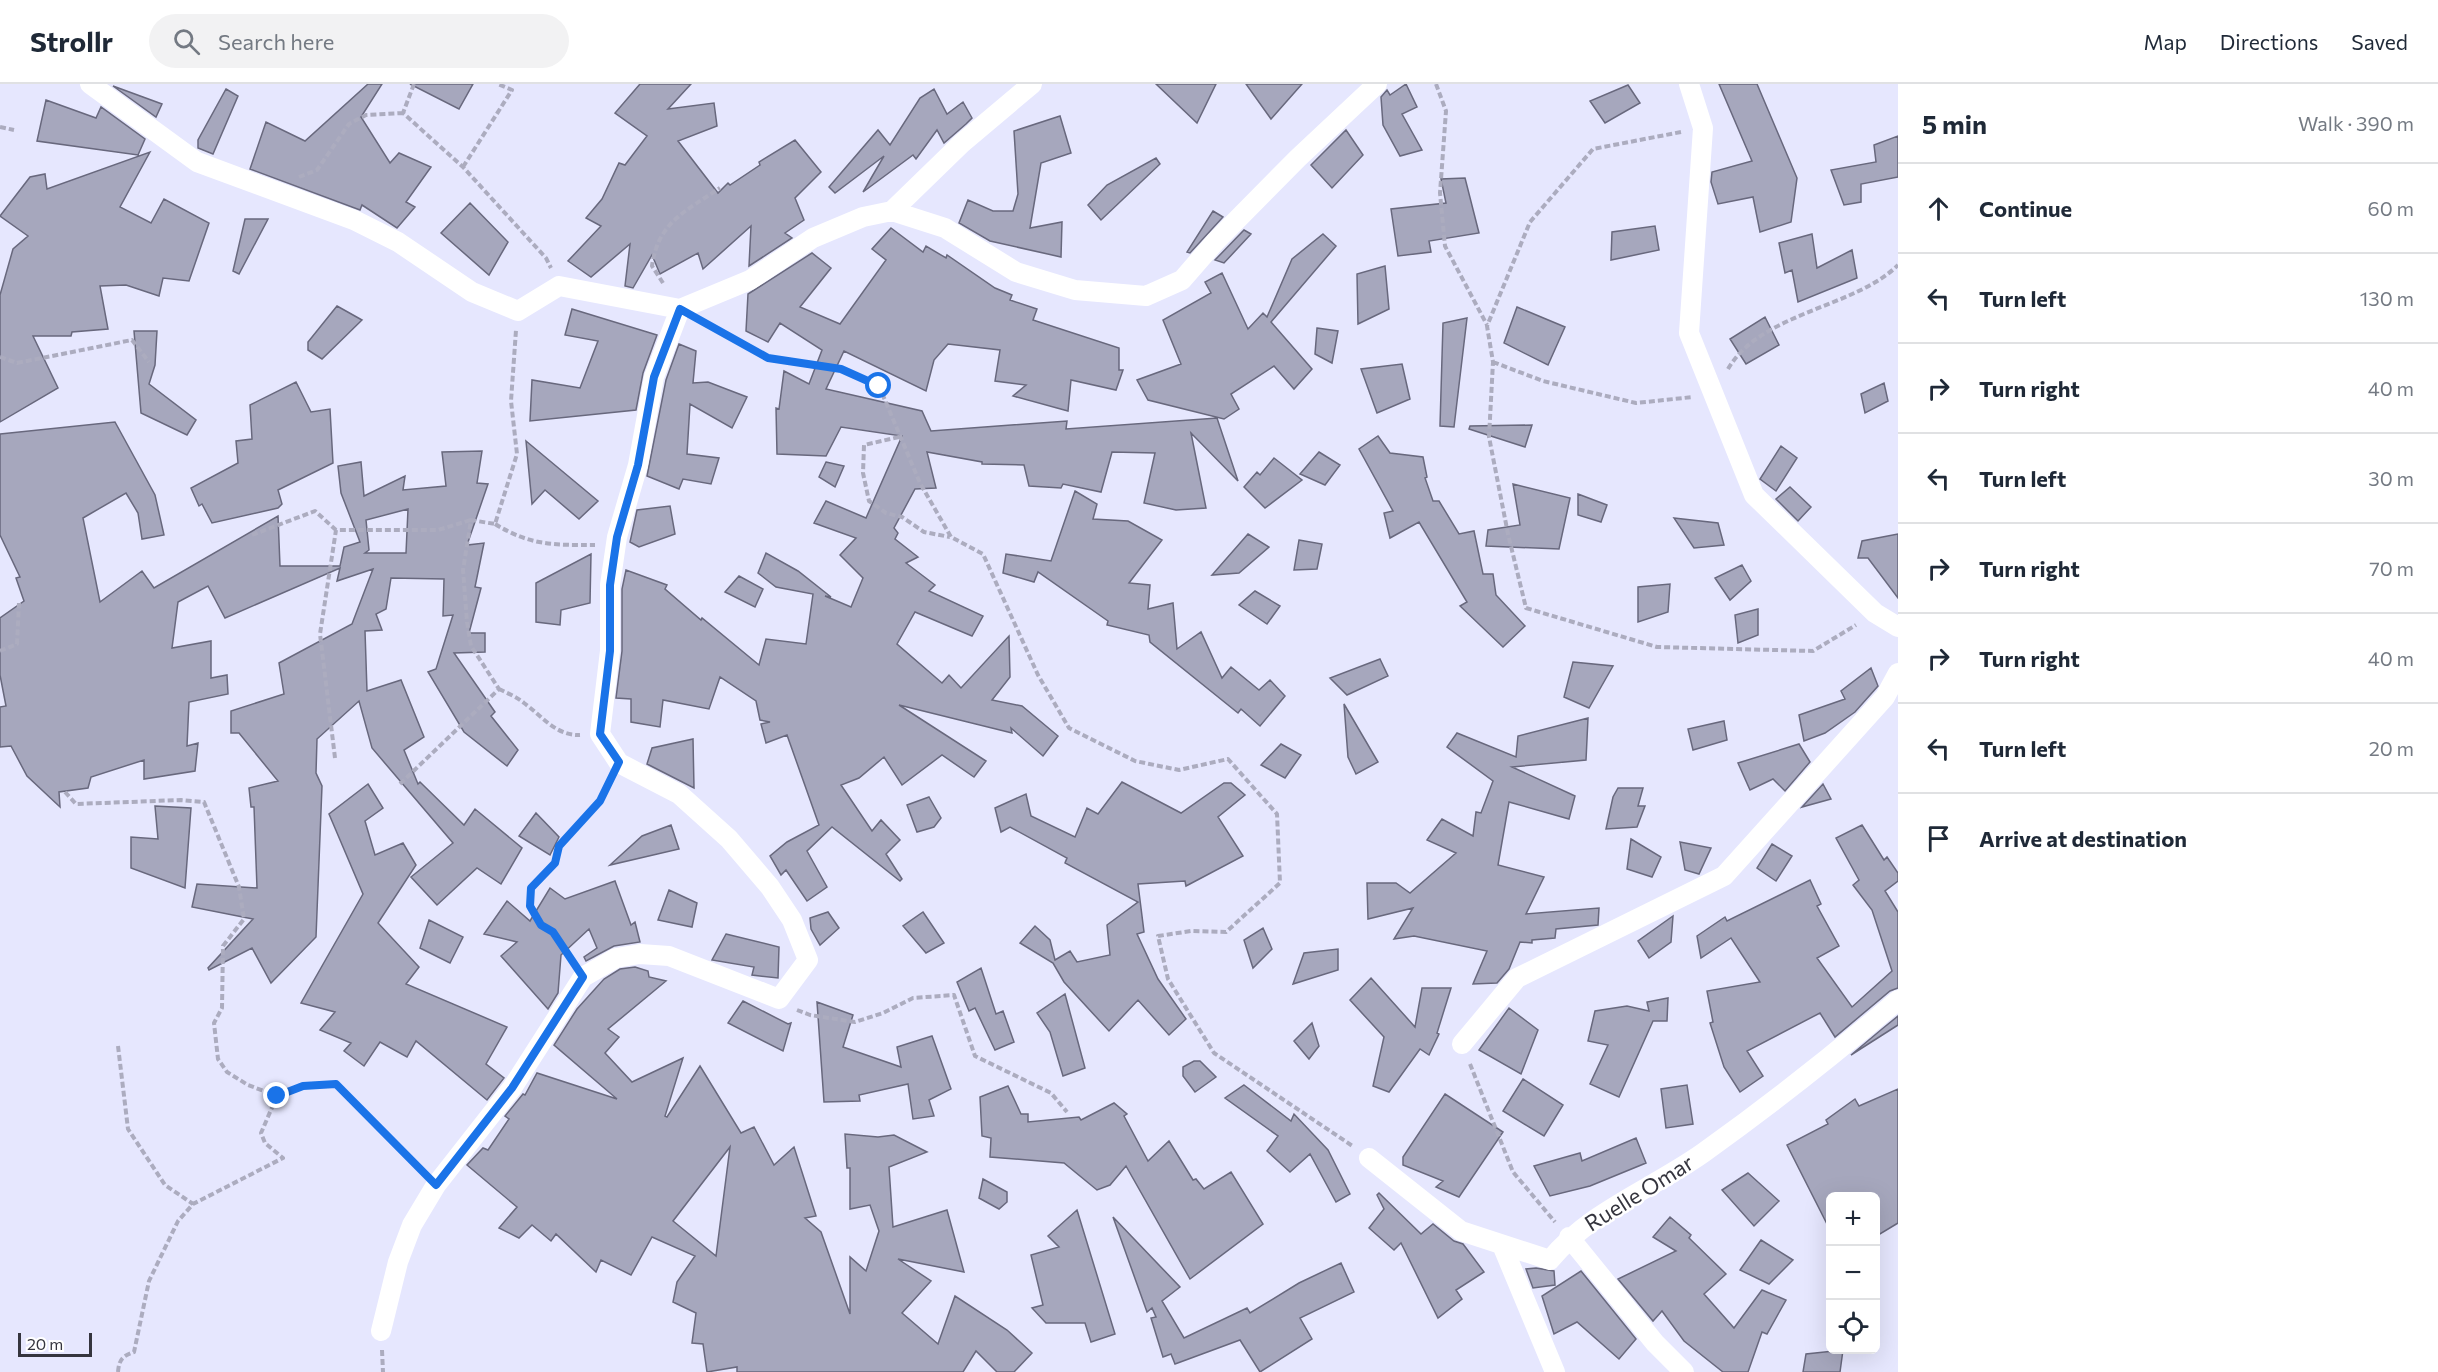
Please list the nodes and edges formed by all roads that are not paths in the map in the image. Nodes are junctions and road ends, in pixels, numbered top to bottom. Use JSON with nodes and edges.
{"nodes":[{"id":1,"x":90,"y":84,"type":"edge"},
{"id":2,"x":1032,"y":84,"type":"edge"},
{"id":3,"x":1377,"y":84,"type":"edge"},
{"id":4,"x":1689,"y":84,"type":"edge"},
{"id":5,"x":892,"y":211,"type":"junction"},
{"id":6,"x":680,"y":309,"type":"junction"},
{"id":7,"x":1898,"y":627,"type":"edge"},
{"id":8,"x":1898,"y":673,"type":"edge"},
{"id":9,"x":1898,"y":1000,"type":"edge"},
{"id":10,"x":1462,"y":1044,"type":"road end"},
{"id":11,"x":1369,"y":1158,"type":"road end"},
{"id":12,"x":1569,"y":1237,"type":"junction"},
{"id":13,"x":1502,"y":1245,"type":"junction"},
{"id":14,"x":381,"y":1331,"type":"dead end"},
{"id":15,"x":1555,"y":1372,"type":"edge"},
{"id":16,"x":1684,"y":1372,"type":"edge"}],
"edges":[{"from":1,"to":6,"type":"street"},
{"from":2,"to":5,"type":"street"},
{"from":3,"to":5,"type":"street"},
{"from":4,"to":7,"type":"street"},
{"from":5,"to":6,"type":"street"},
{"from":6,"to":14,"type":"street"},
{"from":8,"to":10,"type":"street"},
{"from":9,"to":12,"type":"street","name":"Ruelle Omar"},
{"from":11,"to":13,"type":"street","name":"Ruelle Omar"},
{"from":12,"to":13,"type":"street","name":"Ruelle Omar"},
{"from":12,"to":16,"type":"street"},
{"from":13,"to":15,"type":"street"}]}
